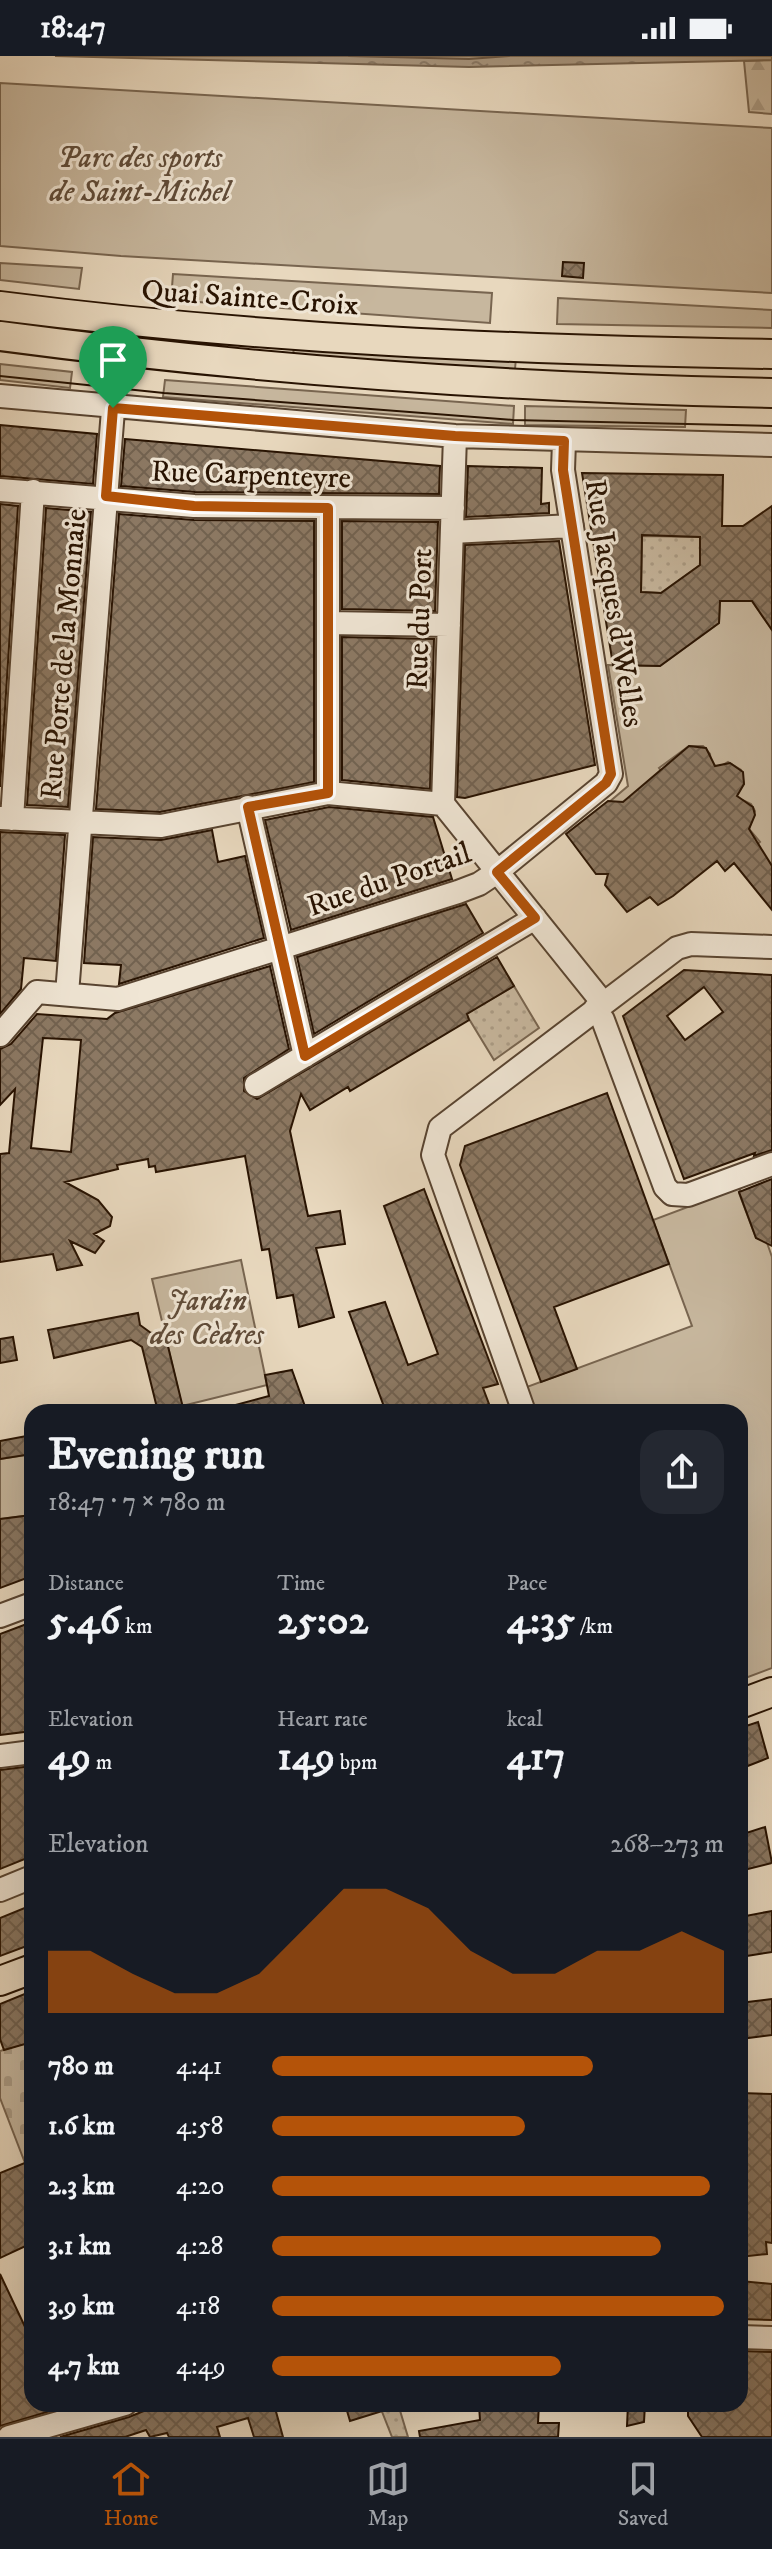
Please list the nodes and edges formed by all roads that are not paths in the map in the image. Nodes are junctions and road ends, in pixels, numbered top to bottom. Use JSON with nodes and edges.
{"nodes":[{"id":1,"x":0,"y":306,"type":"edge"},
{"id":2,"x":120,"y":321,"type":"junction"},
{"id":3,"x":0,"y":336,"type":"edge"},
{"id":4,"x":118,"y":351,"type":"junction"},
{"id":5,"x":772,"y":354,"type":"edge"},
{"id":6,"x":772,"y":393,"type":"edge"},
{"id":7,"x":0,"y":396,"type":"edge"},
{"id":8,"x":113,"y":408,"type":"junction"},
{"id":9,"x":455,"y":436,"type":"junction"},
{"id":10,"x":564,"y":441,"type":"junction"},
{"id":11,"x":772,"y":445,"type":"edge"},
{"id":12,"x":0,"y":490,"type":"edge"},
{"id":13,"x":33,"y":491,"type":"junction"},
{"id":14,"x":106,"y":496,"type":"junction"},
{"id":15,"x":328,"y":508,"type":"junction"},
{"id":16,"x":453,"y":508,"type":"junction"},
{"id":17,"x":572,"y":526,"type":"junction"},
{"id":18,"x":452,"y":532,"type":"junction"},
{"id":19,"x":328,"y":623,"type":"junction"},
{"id":20,"x":449,"y":625,"type":"junction"},
{"id":21,"x":611,"y":774,"type":"joint"},
{"id":22,"x":328,"y":793,"type":"junction"},
{"id":23,"x":443,"y":804,"type":"junction"},
{"id":24,"x":248,"y":807,"type":"junction"},
{"id":25,"x":6,"y":818,"type":"edge"},
{"id":26,"x":80,"y":824,"type":"junction"},
{"id":27,"x":497,"y":872,"type":"junction"},
{"id":28,"x":535,"y":918,"type":"junction"},
{"id":29,"x":772,"y":947,"type":"edge"},
{"id":30,"x":279,"y":948,"type":"junction"},
{"id":31,"x":67,"y":994,"type":"junction"},
{"id":32,"x":599,"y":1006,"type":"junction"},
{"id":33,"x":0,"y":1035,"type":"edge"},
{"id":34,"x":305,"y":1056,"type":"junction"},
{"id":35,"x":256,"y":1085,"type":"dead end"},
{"id":36,"x":772,"y":1164,"type":"edge"},
{"id":37,"x":521,"y":1404,"type":"edge"},
{"id":38,"x":24,"y":1607,"type":"edge"},
{"id":39,"x":0,"y":1616,"type":"edge"},
{"id":40,"x":772,"y":1692,"type":"edge"},
{"id":41,"x":748,"y":1701,"type":"edge"},
{"id":42,"x":24,"y":1753,"type":"edge"},
{"id":43,"x":0,"y":1756,"type":"edge"},
{"id":44,"x":24,"y":1880,"type":"edge"},
{"id":45,"x":0,"y":1890,"type":"edge"},
{"id":46,"x":24,"y":1972,"type":"edge"},
{"id":47,"x":0,"y":1981,"type":"edge"},
{"id":48,"x":748,"y":2337,"type":"edge"},
{"id":49,"x":772,"y":2338,"type":"edge"},
{"id":50,"x":97,"y":2412,"type":"edge"},
{"id":51,"x":9,"y":2437,"type":"edge"}],
"edges":[{"from":1,"to":2,"type":"main road"},
{"from":2,"to":4,"type":"street","name":"Quai Sainte-Croix"},
{"from":2,"to":5,"type":"main road","name":"Quai Sainte-Croix"},
{"from":3,"to":4,"type":"main road"},
{"from":4,"to":6,"type":"main road"},
{"from":4,"to":8,"type":"street","name":"Rue Porte de la Monnaie"},
{"from":7,"to":8,"type":"street"},
{"from":8,"to":9,"type":"street"},
{"from":8,"to":14,"type":"street","name":"Rue Porte de la Monnaie"},
{"from":9,"to":10,"type":"street"},
{"from":9,"to":16,"type":"street","name":"Rue du Port"},
{"from":10,"to":11,"type":"street"},
{"from":10,"to":17,"type":"street","name":"Rue Jacques d'Welles"},
{"from":12,"to":13,"type":"street","name":"Rue Carpenteyre"},
{"from":13,"to":14,"type":"street","name":"Rue Carpenteyre"},
{"from":13,"to":25,"type":"street"},
{"from":14,"to":15,"type":"street","name":"Rue Carpenteyre"},
{"from":14,"to":26,"type":"street","name":"Rue Porte de la Monnaie"},
{"from":15,"to":16,"type":"street","name":"Rue Carpenteyre"},
{"from":15,"to":19,"type":"street"},
{"from":16,"to":18,"type":"street","name":"Rue du Port"},
{"from":17,"to":18,"type":"street"},
{"from":17,"to":21,"type":"street","name":"Rue Jacques d'Welles"},
{"from":18,"to":20,"type":"street","name":"Rue du Port"},
{"from":19,"to":20,"type":"street"},
{"from":19,"to":22,"type":"street"},
{"from":20,"to":23,"type":"street","name":"Rue du Port"},
{"from":21,"to":27,"type":"street","name":"Rue du Portail"},
{"from":22,"to":23,"type":"street"},
{"from":22,"to":24,"type":"street"},
{"from":23,"to":27,"type":"street"},
{"from":24,"to":26,"type":"street"},
{"from":24,"to":30,"type":"street"},
{"from":25,"to":26,"type":"street"},
{"from":26,"to":31,"type":"street","name":"Rue Porte de la Monnaie"},
{"from":27,"to":28,"type":"street"},
{"from":27,"to":30,"type":"street","name":"Rue du Portail"},
{"from":28,"to":32,"type":"street"},
{"from":28,"to":34,"type":"street"},
{"from":29,"to":32,"type":"street"},
{"from":30,"to":31,"type":"street","name":"Rue du Portail"},
{"from":30,"to":34,"type":"street"},
{"from":31,"to":33,"type":"street"},
{"from":32,"to":36,"type":"street"},
{"from":32,"to":37,"type":"street"},
{"from":34,"to":35,"type":"street"},
{"from":38,"to":39,"type":"street"},
{"from":40,"to":41,"type":"main road"},
{"from":42,"to":43,"type":"street"},
{"from":44,"to":45,"type":"street"},
{"from":46,"to":47,"type":"main road"},
{"from":48,"to":49,"type":"street"},
{"from":50,"to":51,"type":"street"}]}
